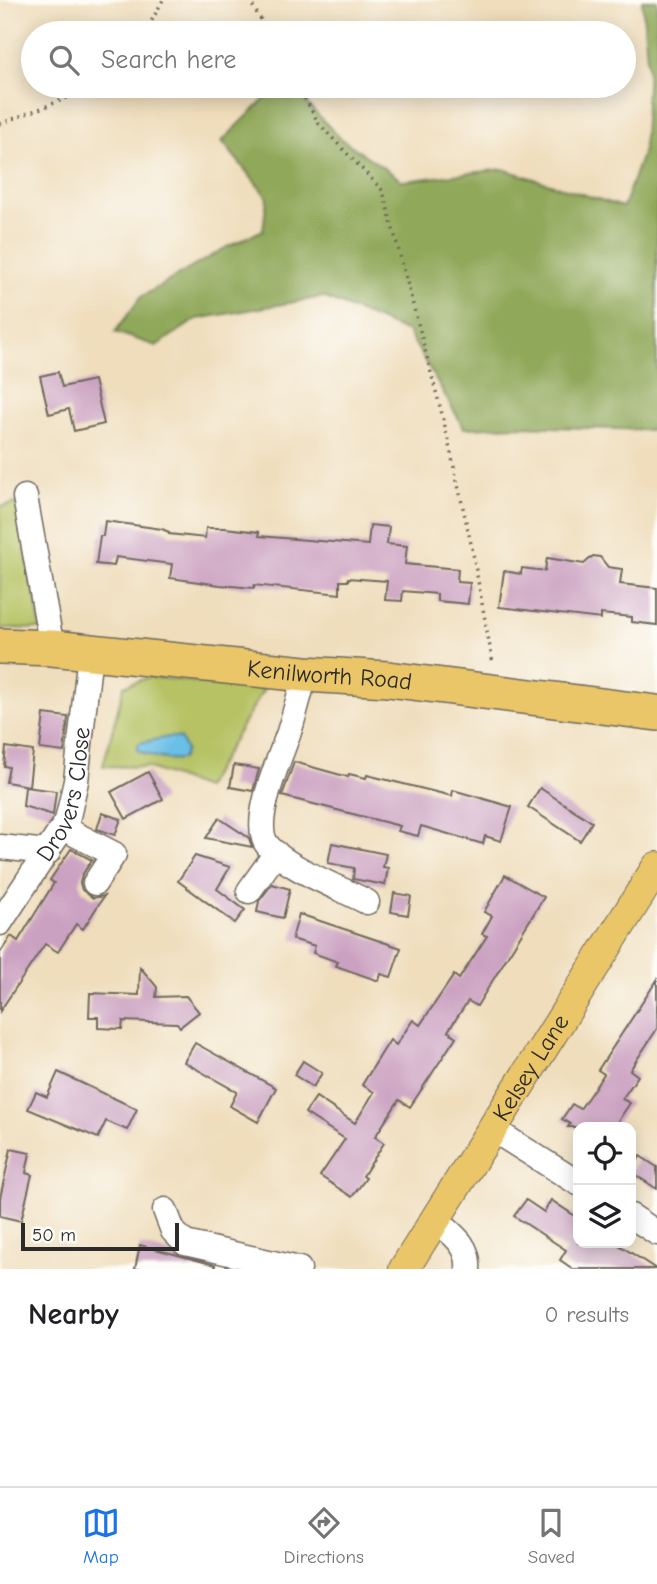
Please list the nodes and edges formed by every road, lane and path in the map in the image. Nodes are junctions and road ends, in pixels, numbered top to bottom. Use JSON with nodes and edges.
{"nodes":[{"id":1,"x":163,"y":0,"type":"edge"},
{"id":2,"x":249,"y":0,"type":"edge"},
{"id":3,"x":152,"y":21,"type":"edge"},
{"id":4,"x":262,"y":21,"type":"edge"},
{"id":5,"x":67,"y":98,"type":"edge"},
{"id":6,"x":305,"y":98,"type":"edge"},
{"id":7,"x":0,"y":124,"type":"edge"},
{"id":8,"x":25,"y":497,"type":"dead end"},
{"id":9,"x":0,"y":646,"type":"edge"},
{"id":10,"x":52,"y":649,"type":"junction"},
{"id":11,"x":90,"y":653,"type":"junction"},
{"id":12,"x":305,"y":674,"type":"junction"},
{"id":13,"x":498,"y":693,"type":"junction"},
{"id":14,"x":657,"y":713,"type":"edge"},
{"id":15,"x":63,"y":828,"type":"junction"},
{"id":16,"x":0,"y":847,"type":"edge"},
{"id":17,"x":48,"y":852,"type":"junction"},
{"id":18,"x":276,"y":853,"type":"junction"},
{"id":19,"x":657,"y":867,"type":"edge"},
{"id":20,"x":95,"y":883,"type":"dead end"},
{"id":21,"x":249,"y":891,"type":"dead end"},
{"id":22,"x":367,"y":902,"type":"dead end"},
{"id":23,"x":0,"y":923,"type":"edge"},
{"id":24,"x":492,"y":1129,"type":"junction"},
{"id":25,"x":573,"y":1180,"type":"edge"},
{"id":26,"x":164,"y":1210,"type":"dead end"},
{"id":27,"x":436,"y":1219,"type":"junction"},
{"id":28,"x":636,"y":1219,"type":"edge"},
{"id":29,"x":657,"y":1233,"type":"edge"},
{"id":30,"x":299,"y":1269,"type":"edge"},
{"id":31,"x":404,"y":1269,"type":"edge"},
{"id":32,"x":468,"y":1269,"type":"edge"}],
"edges":[{"from":1,"to":3,"type":"path"},
{"from":2,"to":4,"type":"path"},
{"from":5,"to":7,"type":"path"},
{"from":6,"to":13,"type":"path"},
{"from":8,"to":10,"type":"street"},
{"from":9,"to":10,"type":"highway","name":"Kenilworth Road"},
{"from":10,"to":11,"type":"highway","name":"Kenilworth Road"},
{"from":11,"to":12,"type":"highway","name":"Kenilworth Road"},
{"from":11,"to":15,"type":"street","name":"Drovers Close"},
{"from":12,"to":13,"type":"highway","name":"Kenilworth Road"},
{"from":12,"to":18,"type":"street"},
{"from":13,"to":14,"type":"highway","name":"Kenilworth Road"},
{"from":15,"to":17,"type":"street","name":"Drovers Close"},
{"from":15,"to":20,"type":"street"},
{"from":16,"to":17,"type":"street"},
{"from":17,"to":23,"type":"street","name":"Drovers Close"},
{"from":18,"to":21,"type":"street"},
{"from":18,"to":22,"type":"street"},
{"from":19,"to":24,"type":"main road","name":"Kelsey Lane"},
{"from":24,"to":25,"type":"street"},
{"from":24,"to":27,"type":"main road","name":"Kelsey Lane"},
{"from":26,"to":30,"type":"street"},
{"from":27,"to":31,"type":"main road","name":"Kelsey Lane"},
{"from":27,"to":32,"type":"street"},
{"from":28,"to":29,"type":"street"}]}
